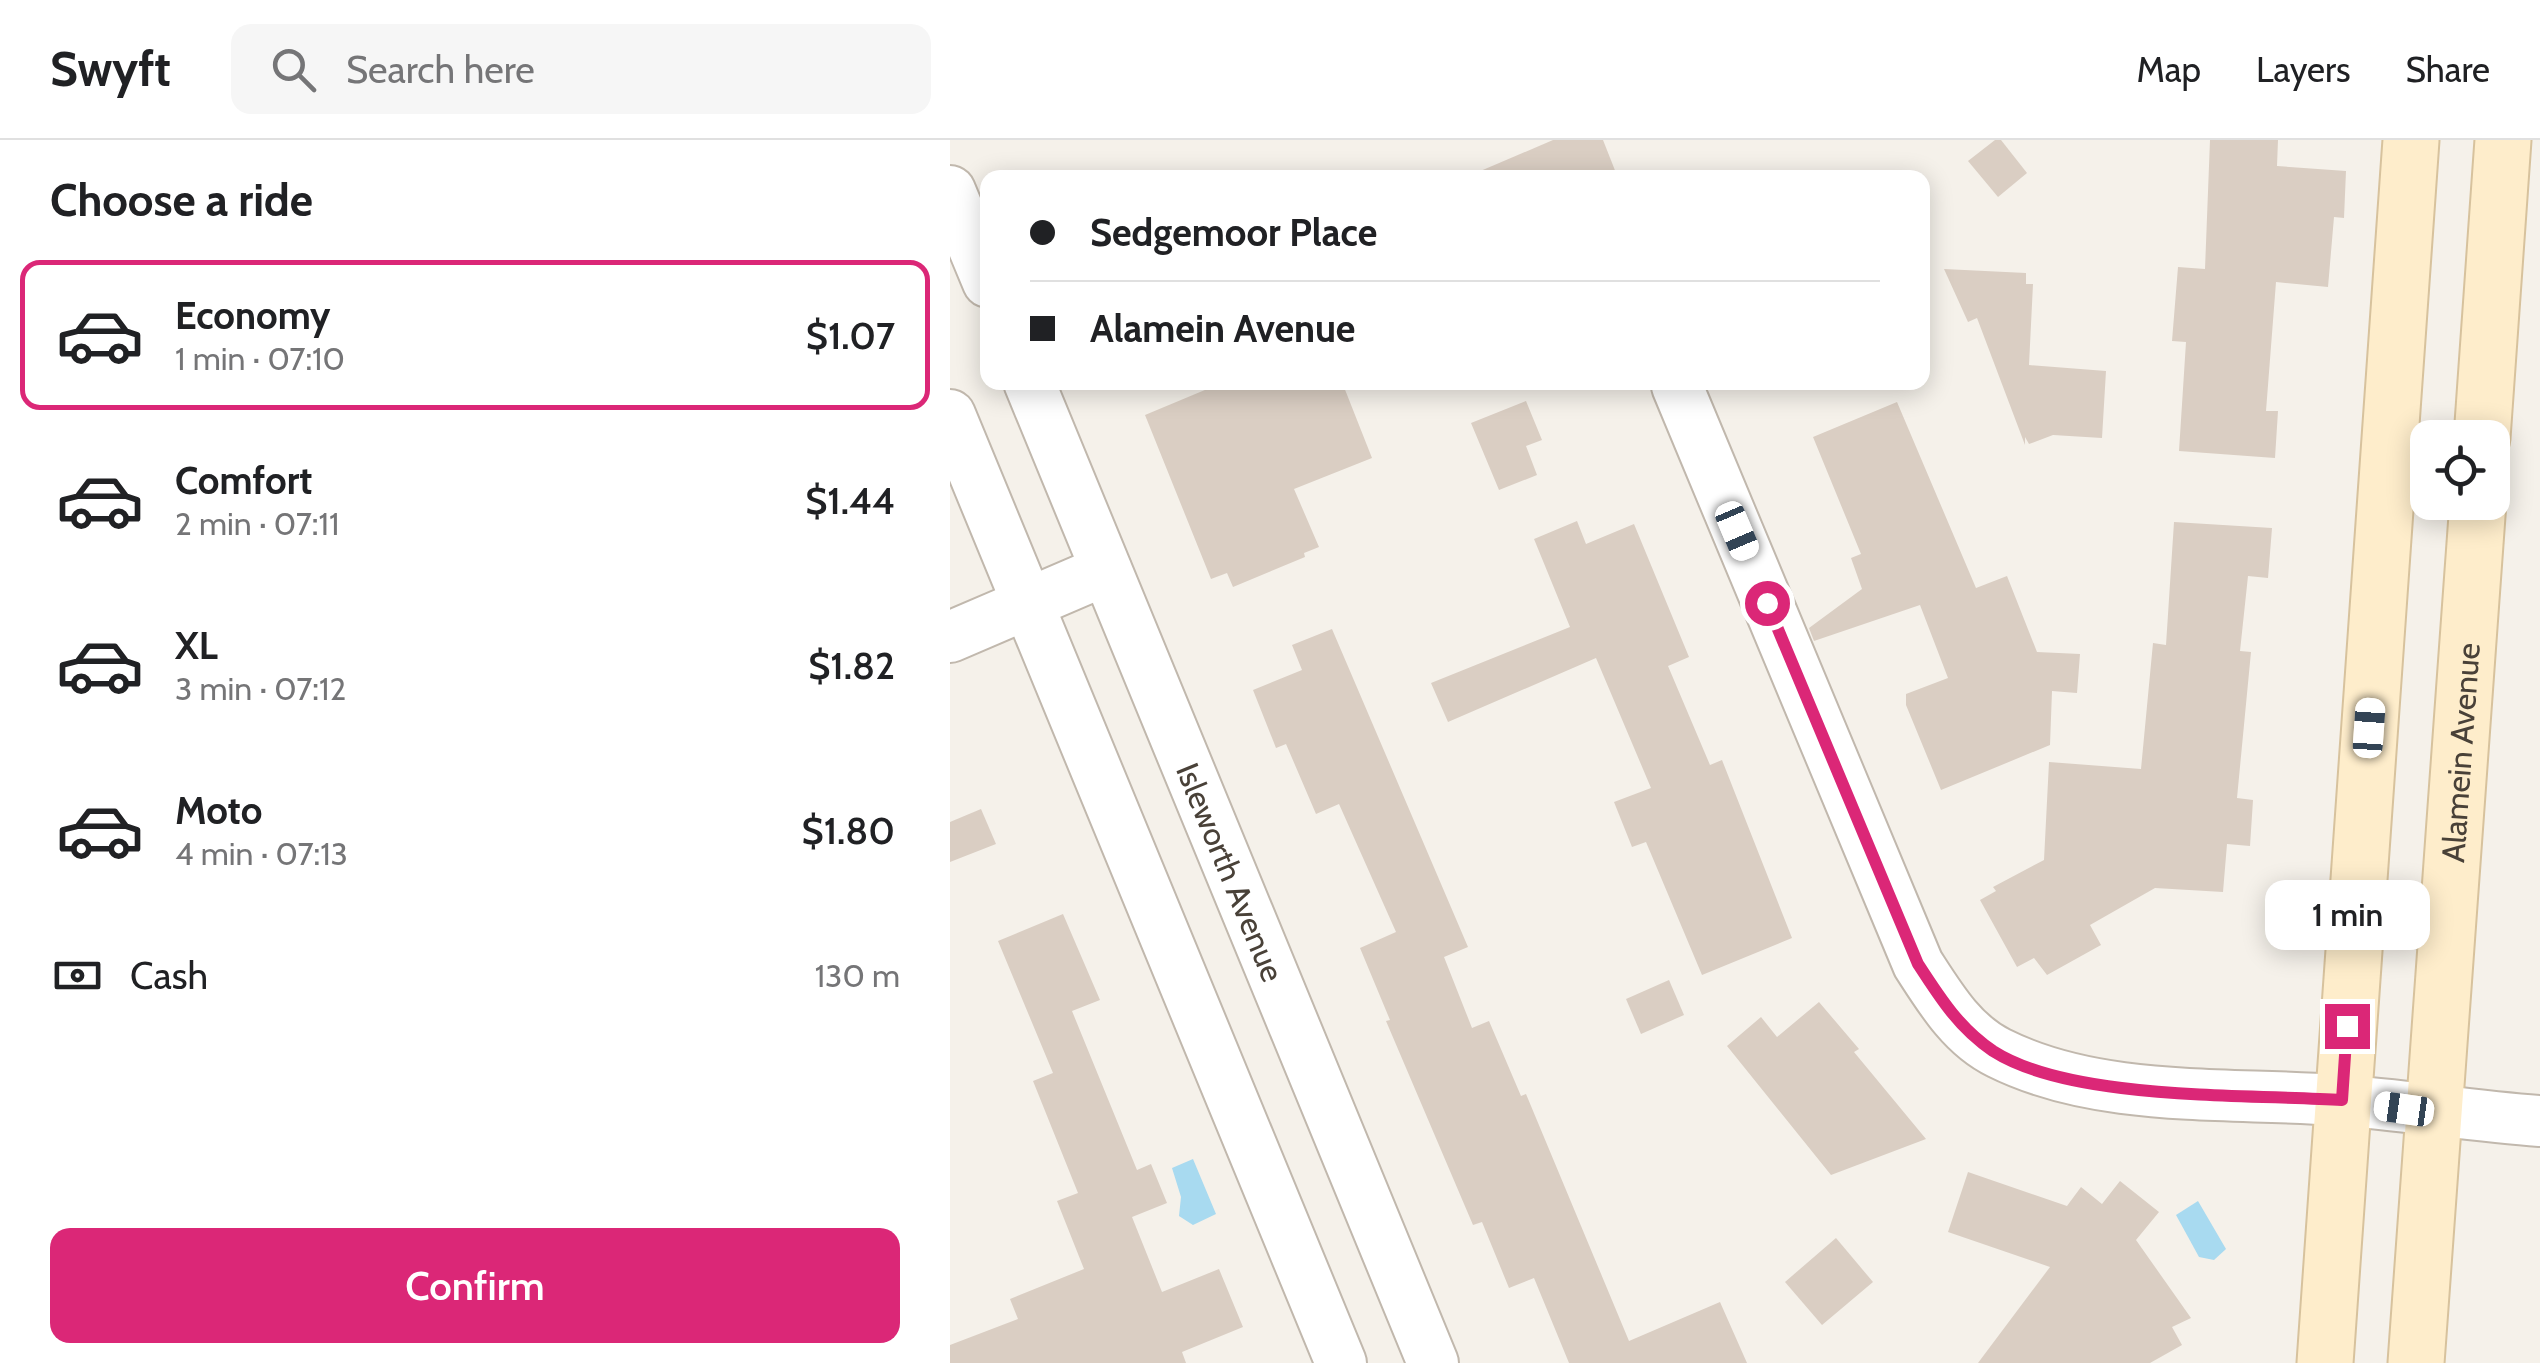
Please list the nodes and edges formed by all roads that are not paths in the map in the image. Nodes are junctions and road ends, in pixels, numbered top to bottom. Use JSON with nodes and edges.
{"nodes":[{"id":1,"x":2411,"y":140,"type":"edge"},
{"id":2,"x":2503,"y":140,"type":"edge"},
{"id":3,"x":950,"y":191,"type":"edge"},
{"id":4,"x":980,"y":263,"type":"edge"},
{"id":5,"x":1032,"y":390,"type":"edge"},
{"id":6,"x":1679,"y":390,"type":"edge"},
{"id":7,"x":950,"y":415,"type":"edge"},
{"id":8,"x":2483,"y":420,"type":"edge"},
{"id":9,"x":2477,"y":520,"type":"edge"},
{"id":10,"x":1106,"y":570,"type":"junction"},
{"id":11,"x":1028,"y":603,"type":"junction"},
{"id":12,"x":950,"y":636,"type":"edge"},
{"id":13,"x":2342,"y":1100,"type":"junction"},
{"id":14,"x":2436,"y":1113,"type":"junction"},
{"id":15,"x":2540,"y":1121,"type":"edge"},
{"id":16,"x":1342,"y":1363,"type":"edge"},
{"id":17,"x":1433,"y":1363,"type":"edge"},
{"id":18,"x":2325,"y":1363,"type":"edge"},
{"id":19,"x":2416,"y":1363,"type":"edge"}],
"edges":[{"from":1,"to":13,"type":"street"},
{"from":2,"to":8,"type":"street"},
{"from":3,"to":4,"type":"street"},
{"from":5,"to":10,"type":"street","name":"Isleworth Avenue"},
{"from":6,"to":13,"type":"street"},
{"from":7,"to":11,"type":"street"},
{"from":9,"to":14,"type":"street","name":"Alamein Avenue"},
{"from":10,"to":11,"type":"street"},
{"from":10,"to":17,"type":"street","name":"Isleworth Avenue"},
{"from":11,"to":12,"type":"street"},
{"from":11,"to":16,"type":"street"},
{"from":13,"to":14,"type":"street"},
{"from":13,"to":18,"type":"street"},
{"from":14,"to":15,"type":"street"},
{"from":14,"to":19,"type":"street","name":"Alamein Avenue"}]}
